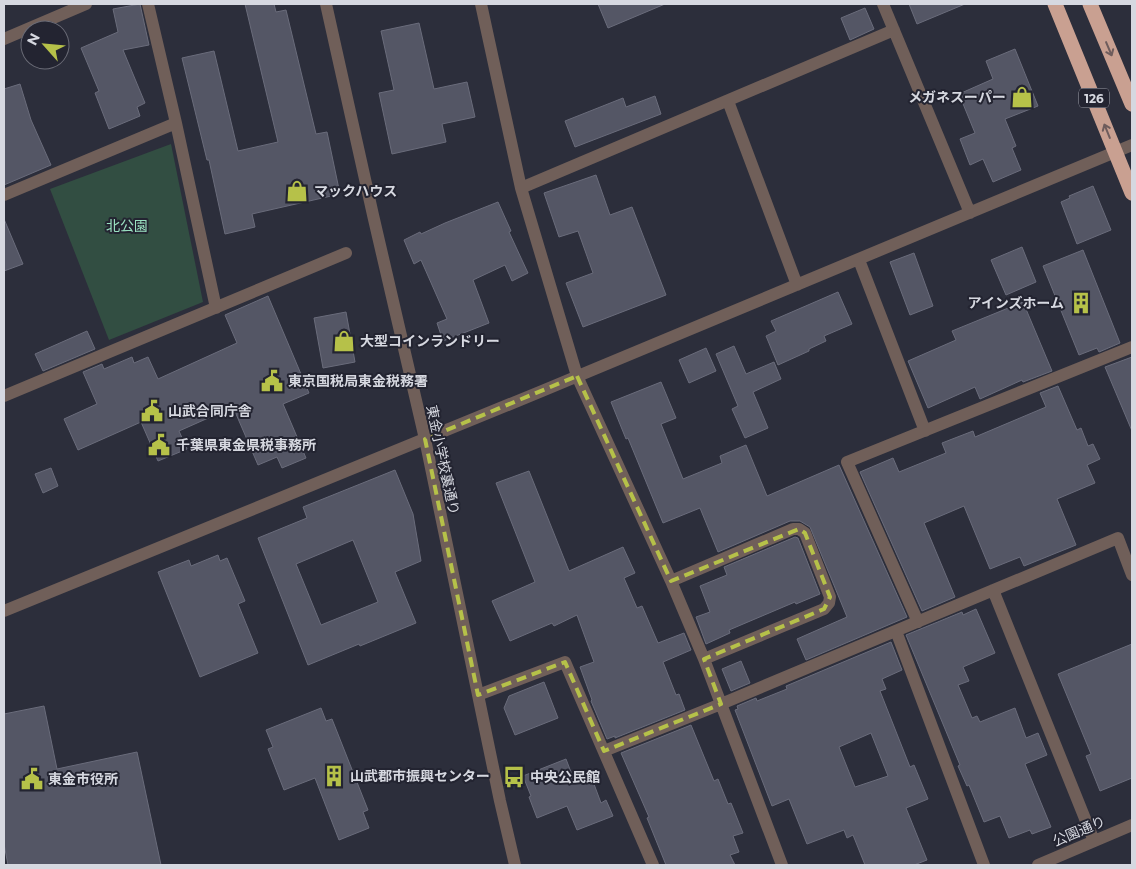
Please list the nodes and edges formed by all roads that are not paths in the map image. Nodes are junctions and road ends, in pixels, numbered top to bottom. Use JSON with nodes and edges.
{"nodes":[{"id":1,"x":86,"y":4,"type":"edge"},
{"id":2,"x":148,"y":4,"type":"edge"},
{"id":3,"x":326,"y":4,"type":"edge"},
{"id":4,"x":480,"y":4,"type":"edge"},
{"id":5,"x":883,"y":4,"type":"edge"},
{"id":6,"x":1055,"y":4,"type":"edge"},
{"id":7,"x":1090,"y":4,"type":"edge"},
{"id":8,"x":894,"y":30,"type":"junction"},
{"id":9,"x":4,"y":40,"type":"edge"},
{"id":10,"x":728,"y":101,"type":"junction"},
{"id":11,"x":1132,"y":104,"type":"edge"},
{"id":12,"x":176,"y":123,"type":"junction"},
{"id":13,"x":1132,"y":145,"type":"edge"},
{"id":14,"x":1116,"y":153,"type":"junction"},
{"id":15,"x":521,"y":188,"type":"junction"},
{"id":16,"x":1132,"y":193,"type":"edge"},
{"id":17,"x":4,"y":195,"type":"edge"},
{"id":18,"x":970,"y":213,"type":"junction"},
{"id":19,"x":346,"y":253,"type":"dead end"},
{"id":20,"x":859,"y":260,"type":"junction"},
{"id":21,"x":797,"y":285,"type":"junction"},
{"id":22,"x":216,"y":308,"type":"junction"},
{"id":23,"x":1132,"y":347,"type":"edge"},
{"id":24,"x":577,"y":376,"type":"junction"},
{"id":25,"x":4,"y":396,"type":"edge"},
{"id":26,"x":925,"y":431,"type":"junction"},
{"id":27,"x":425,"y":439,"type":"junction"},
{"id":28,"x":1132,"y":575,"type":"edge"},
{"id":29,"x":672,"y":581,"type":"junction"},
{"id":30,"x":993,"y":590,"type":"junction"},
{"id":31,"x":4,"y":611,"type":"edge"},
{"id":32,"x":918,"y":622,"type":"junction"},
{"id":33,"x":896,"y":631,"type":"junction"},
{"id":34,"x":704,"y":659,"type":"junction"},
{"id":35,"x":478,"y":695,"type":"junction"},
{"id":36,"x":721,"y":704,"type":"junction"},
{"id":37,"x":604,"y":751,"type":"junction"},
{"id":38,"x":1132,"y":825,"type":"edge"},
{"id":39,"x":1094,"y":841,"type":"junction"},
{"id":40,"x":515,"y":865,"type":"edge"},
{"id":41,"x":653,"y":865,"type":"edge"},
{"id":42,"x":782,"y":865,"type":"edge"},
{"id":43,"x":984,"y":865,"type":"edge"},
{"id":44,"x":1038,"y":865,"type":"edge"}],
"edges":[{"from":1,"to":9,"type":"street"},
{"from":2,"to":12,"type":"street"},
{"from":3,"to":27,"type":"street","name":"東金小学校裏通り"},
{"from":4,"to":15,"type":"street"},
{"from":5,"to":8,"type":"street"},
{"from":14,"to":6,"type":"highway","number":"126","one_way":true},
{"from":7,"to":11,"type":"highway","number":"126","one_way":true},
{"from":8,"to":10,"type":"street"},
{"from":8,"to":18,"type":"street"},
{"from":10,"to":15,"type":"street"},
{"from":10,"to":21,"type":"street"},
{"from":12,"to":17,"type":"street"},
{"from":12,"to":22,"type":"street"},
{"from":13,"to":14,"type":"street"},
{"from":14,"to":16,"type":"highway","number":"126"},
{"from":14,"to":18,"type":"street"},
{"from":15,"to":24,"type":"street"},
{"from":18,"to":20,"type":"street"},
{"from":19,"to":22,"type":"street"},
{"from":20,"to":21,"type":"street"},
{"from":20,"to":26,"type":"street"},
{"from":21,"to":24,"type":"street"},
{"from":22,"to":25,"type":"street"},
{"from":23,"to":26,"type":"street"},
{"from":24,"to":27,"type":"street"},
{"from":24,"to":29,"type":"street"},
{"from":26,"to":32,"type":"street"},
{"from":27,"to":31,"type":"street"},
{"from":27,"to":35,"type":"street","name":"東金小学校裏通り"},
{"from":28,"to":30,"type":"street"},
{"from":29,"to":34,"type":"street"},
{"from":29,"to":34,"type":"street"},
{"from":30,"to":32,"type":"street"},
{"from":30,"to":39,"type":"street"},
{"from":32,"to":33,"type":"street"},
{"from":33,"to":36,"type":"street"},
{"from":33,"to":43,"type":"street"},
{"from":34,"to":36,"type":"street"},
{"from":35,"to":37,"type":"street"},
{"from":35,"to":40,"type":"street","name":"東金小学校裏通り"},
{"from":36,"to":37,"type":"street"},
{"from":36,"to":42,"type":"street"},
{"from":37,"to":41,"type":"street"},
{"from":38,"to":39,"type":"street","name":"公園通り"},
{"from":39,"to":44,"type":"street","name":"公園通り"}]}
